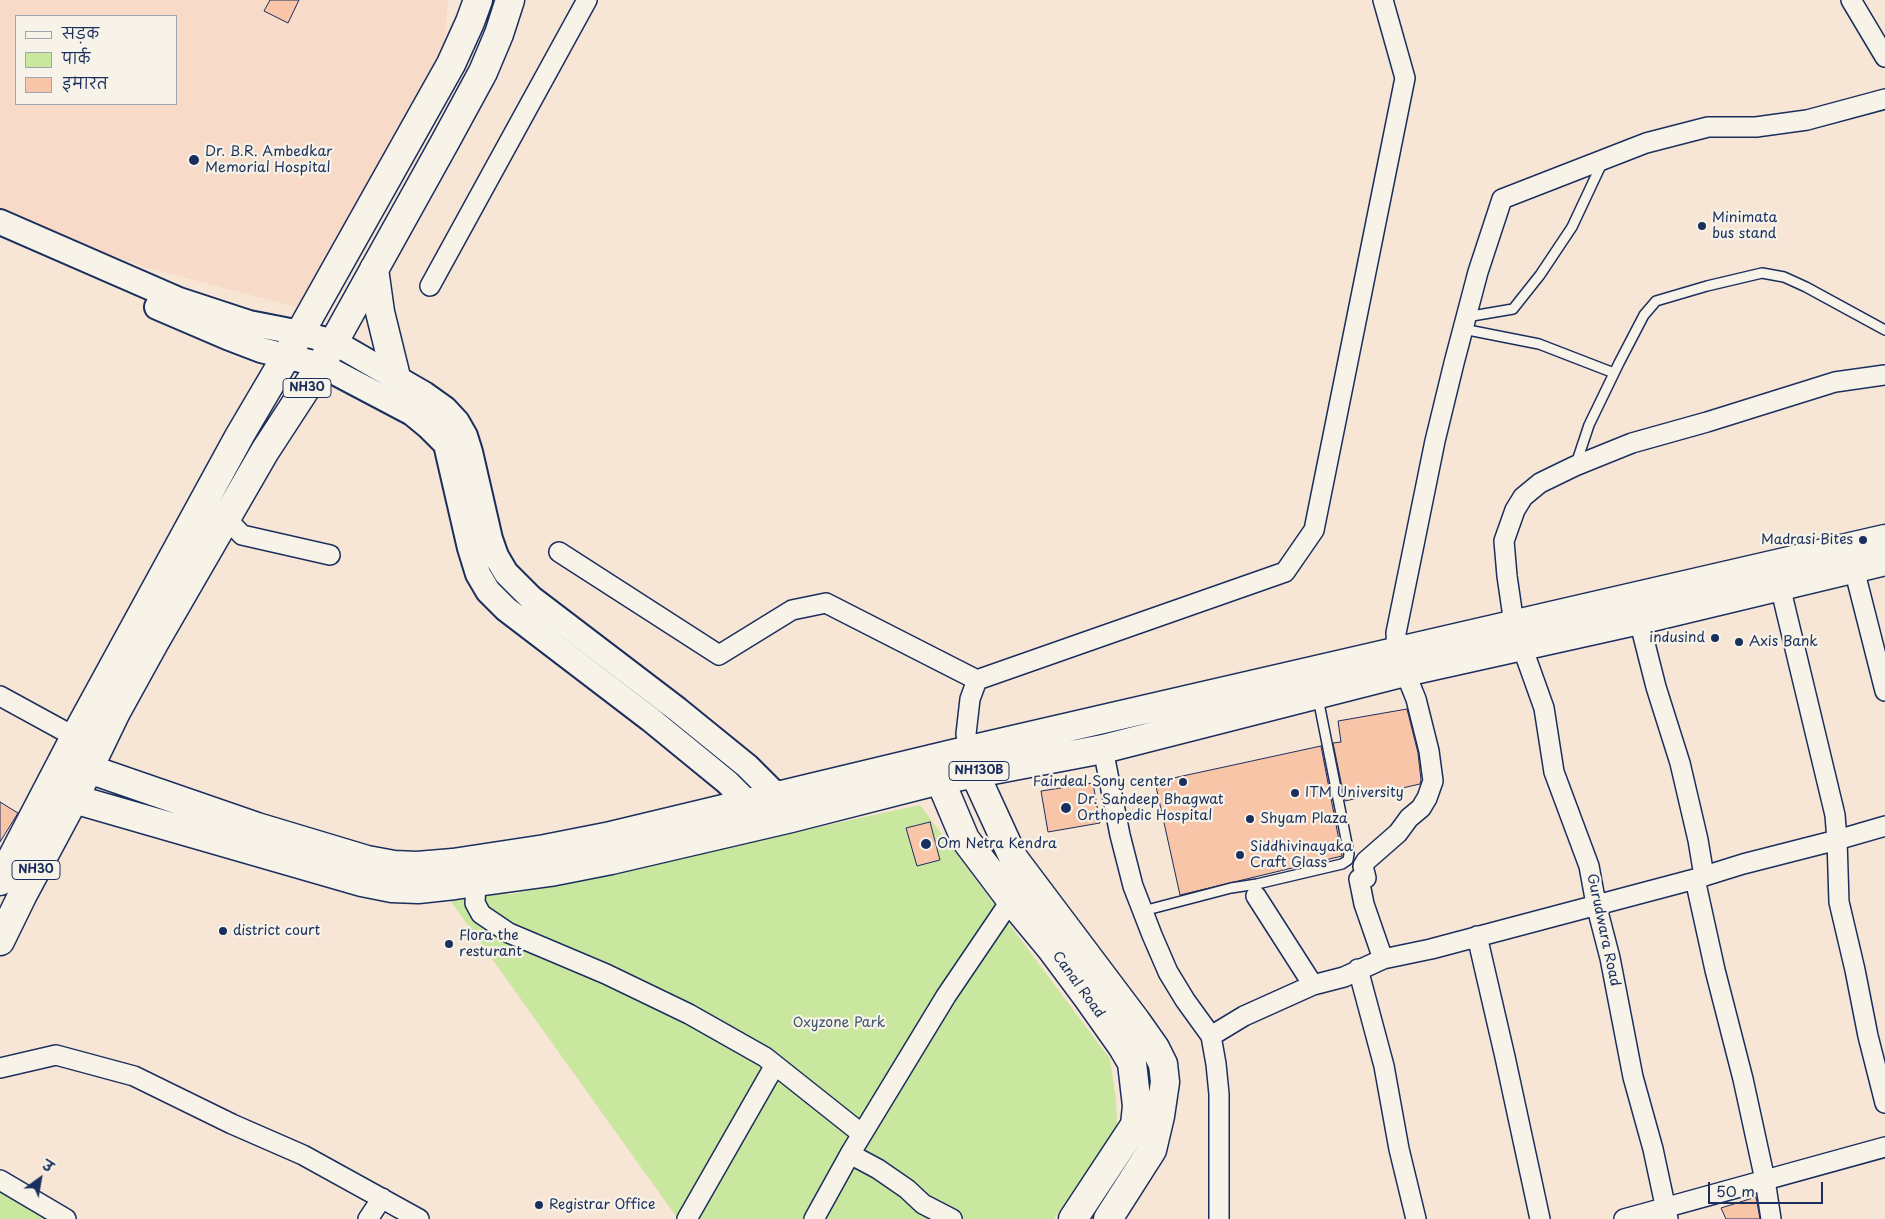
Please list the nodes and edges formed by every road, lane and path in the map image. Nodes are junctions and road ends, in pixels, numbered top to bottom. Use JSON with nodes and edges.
{"nodes":[{"id":1,"x":478,"y":0,"type":"edge"},
{"id":2,"x":510,"y":0,"type":"edge"},
{"id":3,"x":587,"y":0,"type":"edge"},
{"id":4,"x":1383,"y":0,"type":"edge"},
{"id":5,"x":1851,"y":0,"type":"edge"},
{"id":6,"x":1885,"y":57,"type":"edge"},
{"id":7,"x":1885,"y":99,"type":"edge"},
{"id":8,"x":1604,"y":159,"type":"junction"},
{"id":9,"x":0,"y":222,"type":"edge"},
{"id":10,"x":0,"y":239,"type":"edge"},
{"id":11,"x":374,"y":269,"type":"junction"},
{"id":12,"x":430,"y":286,"type":"dead end"},
{"id":13,"x":1464,"y":323,"type":"junction"},
{"id":14,"x":1885,"y":330,"type":"edge"},
{"id":15,"x":300,"y":333,"type":"junction"},
{"id":16,"x":334,"y":342,"type":"junction"},
{"id":17,"x":286,"y":356,"type":"junction"},
{"id":18,"x":321,"y":365,"type":"junction"},
{"id":19,"x":1614,"y":373,"type":"junction"},
{"id":20,"x":1885,"y":375,"type":"edge"},
{"id":21,"x":396,"y":377,"type":"junction"},
{"id":22,"x":1575,"y":466,"type":"junction"},
{"id":23,"x":226,"y":518,"type":"junction"},
{"id":24,"x":1885,"y":539,"type":"edge"},
{"id":25,"x":559,"y":552,"type":"dead end"},
{"id":26,"x":330,"y":555,"type":"dead end"},
{"id":27,"x":1852,"y":558,"type":"junction"},
{"id":28,"x":1885,"y":561,"type":"edge"},
{"id":29,"x":1780,"y":586,"type":"junction"},
{"id":30,"x":1639,"y":620,"type":"junction"},
{"id":31,"x":1518,"y":635,"type":"junction"},
{"id":32,"x":1401,"y":662,"type":"junction"},
{"id":33,"x":977,"y":680,"type":"junction"},
{"id":34,"x":1885,"y":691,"type":"edge"},
{"id":35,"x":1317,"y":694,"type":"junction"},
{"id":36,"x":0,"y":696,"type":"edge"},
{"id":37,"x":75,"y":737,"type":"junction"},
{"id":38,"x":1103,"y":749,"type":"junction"},
{"id":39,"x":972,"y":761,"type":"junction"},
{"id":40,"x":89,"y":769,"type":"junction"},
{"id":41,"x":936,"y":769,"type":"junction"},
{"id":42,"x":777,"y":796,"type":"junction"},
{"id":43,"x":74,"y":799,"type":"junction"},
{"id":44,"x":755,"y":815,"type":"junction"},
{"id":45,"x":792,"y":818,"type":"junction"},
{"id":46,"x":1885,"y":826,"type":"edge"},
{"id":47,"x":1838,"y":840,"type":"junction"},
{"id":48,"x":2,"y":872,"type":"edge"},
{"id":49,"x":473,"y":872,"type":"junction"},
{"id":50,"x":1700,"y":877,"type":"junction"},
{"id":51,"x":1256,"y":896,"type":"dead end"},
{"id":52,"x":1011,"y":900,"type":"junction"},
{"id":53,"x":1596,"y":904,"type":"junction"},
{"id":54,"x":1143,"y":911,"type":"junction"},
{"id":55,"x":1477,"y":936,"type":"junction"},
{"id":56,"x":0,"y":941,"type":"edge"},
{"id":57,"x":1383,"y":959,"type":"junction"},
{"id":58,"x":1358,"y":969,"type":"junction"},
{"id":59,"x":1313,"y":985,"type":"junction"},
{"id":60,"x":1211,"y":1036,"type":"junction"},
{"id":61,"x":774,"y":1065,"type":"junction"},
{"id":62,"x":0,"y":1068,"type":"edge"},
{"id":63,"x":1885,"y":1103,"type":"edge"},
{"id":64,"x":862,"y":1134,"type":"junction"},
{"id":65,"x":1885,"y":1147,"type":"edge"},
{"id":66,"x":850,"y":1154,"type":"junction"},
{"id":67,"x":0,"y":1180,"type":"edge"},
{"id":68,"x":1765,"y":1180,"type":"junction"},
{"id":69,"x":382,"y":1198,"type":"junction"},
{"id":70,"x":1666,"y":1213,"type":"edge"},
{"id":71,"x":66,"y":1219,"type":"edge"},
{"id":72,"x":368,"y":1219,"type":"edge"},
{"id":73,"x":419,"y":1219,"type":"edge"},
{"id":74,"x":687,"y":1219,"type":"edge"},
{"id":75,"x":814,"y":1219,"type":"edge"},
{"id":76,"x":952,"y":1219,"type":"edge"},
{"id":77,"x":1073,"y":1219,"type":"edge"},
{"id":78,"x":1108,"y":1219,"type":"edge"},
{"id":79,"x":1219,"y":1219,"type":"edge"},
{"id":80,"x":1416,"y":1219,"type":"edge"},
{"id":81,"x":1540,"y":1219,"type":"edge"},
{"id":82,"x":1624,"y":1219,"type":"edge"},
{"id":83,"x":1771,"y":1219,"type":"edge"}],
"edges":[{"from":1,"to":15,"type":"main road","number":"NH30"},
{"from":2,"to":11,"type":"main road","number":"NH30"},
{"from":3,"to":12,"type":"street"},
{"from":4,"to":33,"type":"street"},
{"from":5,"to":6,"type":"street"},
{"from":7,"to":8,"type":"street"},
{"from":8,"to":13,"type":"lane"},
{"from":8,"to":13,"type":"street"},
{"from":9,"to":15,"type":"street"},
{"from":10,"to":17,"type":"street"},
{"from":11,"to":16,"type":"main road","number":"NH30"},
{"from":11,"to":21,"type":"main road"},
{"from":13,"to":19,"type":"lane"},
{"from":13,"to":32,"type":"street"},
{"from":14,"to":19,"type":"lane"},
{"from":15,"to":16,"type":"street"},
{"from":15,"to":17,"type":"main road","number":"NH30"},
{"from":16,"to":18,"type":"main road","number":"NH30"},
{"from":16,"to":21,"type":"street"},
{"from":17,"to":18,"type":"street"},
{"from":17,"to":37,"type":"main road","number":"NH30"},
{"from":18,"to":23,"type":"main road","number":"NH30"},
{"from":18,"to":44,"type":"street"},
{"from":19,"to":22,"type":"lane"},
{"from":20,"to":22,"type":"street","name":"Gurudwara Road"},
{"from":21,"to":42,"type":"street"},
{"from":22,"to":31,"type":"street","name":"Gurudwara Road"},
{"from":23,"to":26,"type":"street"},
{"from":23,"to":40,"type":"main road","number":"NH30"},
{"from":24,"to":27,"type":"main road","number":"NH130B"},
{"from":25,"to":33,"type":"street"},
{"from":27,"to":28,"type":"main road","number":"NH130B"},
{"from":27,"to":29,"type":"main road","number":"NH130B"},
{"from":27,"to":31,"type":"main road","number":"NH130B"},
{"from":27,"to":34,"type":"street"},
{"from":29,"to":30,"type":"main road","number":"NH130B"},
{"from":29,"to":47,"type":"street"},
{"from":30,"to":31,"type":"main road","number":"NH130B"},
{"from":30,"to":50,"type":"street"},
{"from":31,"to":32,"type":"main road","number":"NH130B"},
{"from":31,"to":53,"type":"street","name":"Gurudwara Road"},
{"from":32,"to":35,"type":"main road","number":"NH130B"},
{"from":32,"to":39,"type":"main road","number":"NH130B"},
{"from":32,"to":57,"type":"street"},
{"from":33,"to":39,"type":"street"},
{"from":35,"to":38,"type":"main road","number":"NH130B"},
{"from":35,"to":54,"type":"lane"},
{"from":36,"to":37,"type":"street"},
{"from":37,"to":48,"type":"main road","number":"NH30"},
{"from":38,"to":39,"type":"main road","number":"NH130B"},
{"from":38,"to":54,"type":"street"},
{"from":39,"to":41,"type":"main road","number":"NH130B"},
{"from":39,"to":78,"type":"main road","name":"Canal Road"},
{"from":40,"to":43,"type":"main road","number":"NH30"},
{"from":40,"to":49,"type":"main road","number":"NH130B"},
{"from":41,"to":42,"type":"main road","number":"NH130B"},
{"from":41,"to":45,"type":"main road","number":"NH130B"},
{"from":41,"to":52,"type":"main road","name":"Canal Road"},
{"from":42,"to":44,"type":"main road","number":"NH130B"},
{"from":42,"to":45,"type":"street"},
{"from":43,"to":49,"type":"main road","number":"NH130B"},
{"from":43,"to":56,"type":"main road","number":"NH30"},
{"from":44,"to":45,"type":"main road","number":"NH130B"},
{"from":44,"to":49,"type":"main road","number":"NH130B"},
{"from":46,"to":47,"type":"street"},
{"from":47,"to":50,"type":"street"},
{"from":47,"to":63,"type":"street"},
{"from":49,"to":61,"type":"street"},
{"from":50,"to":53,"type":"street"},
{"from":50,"to":68,"type":"street"},
{"from":51,"to":59,"type":"street"},
{"from":52,"to":64,"type":"street"},
{"from":52,"to":77,"type":"main road","name":"Canal Road"},
{"from":53,"to":55,"type":"street"},
{"from":53,"to":70,"type":"street","name":"Gurudwara Road"},
{"from":54,"to":60,"type":"street"},
{"from":55,"to":57,"type":"street"},
{"from":55,"to":81,"type":"street"},
{"from":57,"to":58,"type":"street"},
{"from":58,"to":59,"type":"street"},
{"from":58,"to":80,"type":"street"},
{"from":59,"to":60,"type":"street"},
{"from":60,"to":79,"type":"street"},
{"from":61,"to":64,"type":"street"},
{"from":61,"to":74,"type":"street"},
{"from":62,"to":69,"type":"street"},
{"from":64,"to":66,"type":"street"},
{"from":65,"to":68,"type":"street"},
{"from":66,"to":75,"type":"street"},
{"from":66,"to":76,"type":"street"},
{"from":67,"to":71,"type":"street"},
{"from":68,"to":70,"type":"street"},
{"from":68,"to":83,"type":"street"},
{"from":69,"to":72,"type":"street"},
{"from":69,"to":73,"type":"street"},
{"from":70,"to":82,"type":"street"}]}
